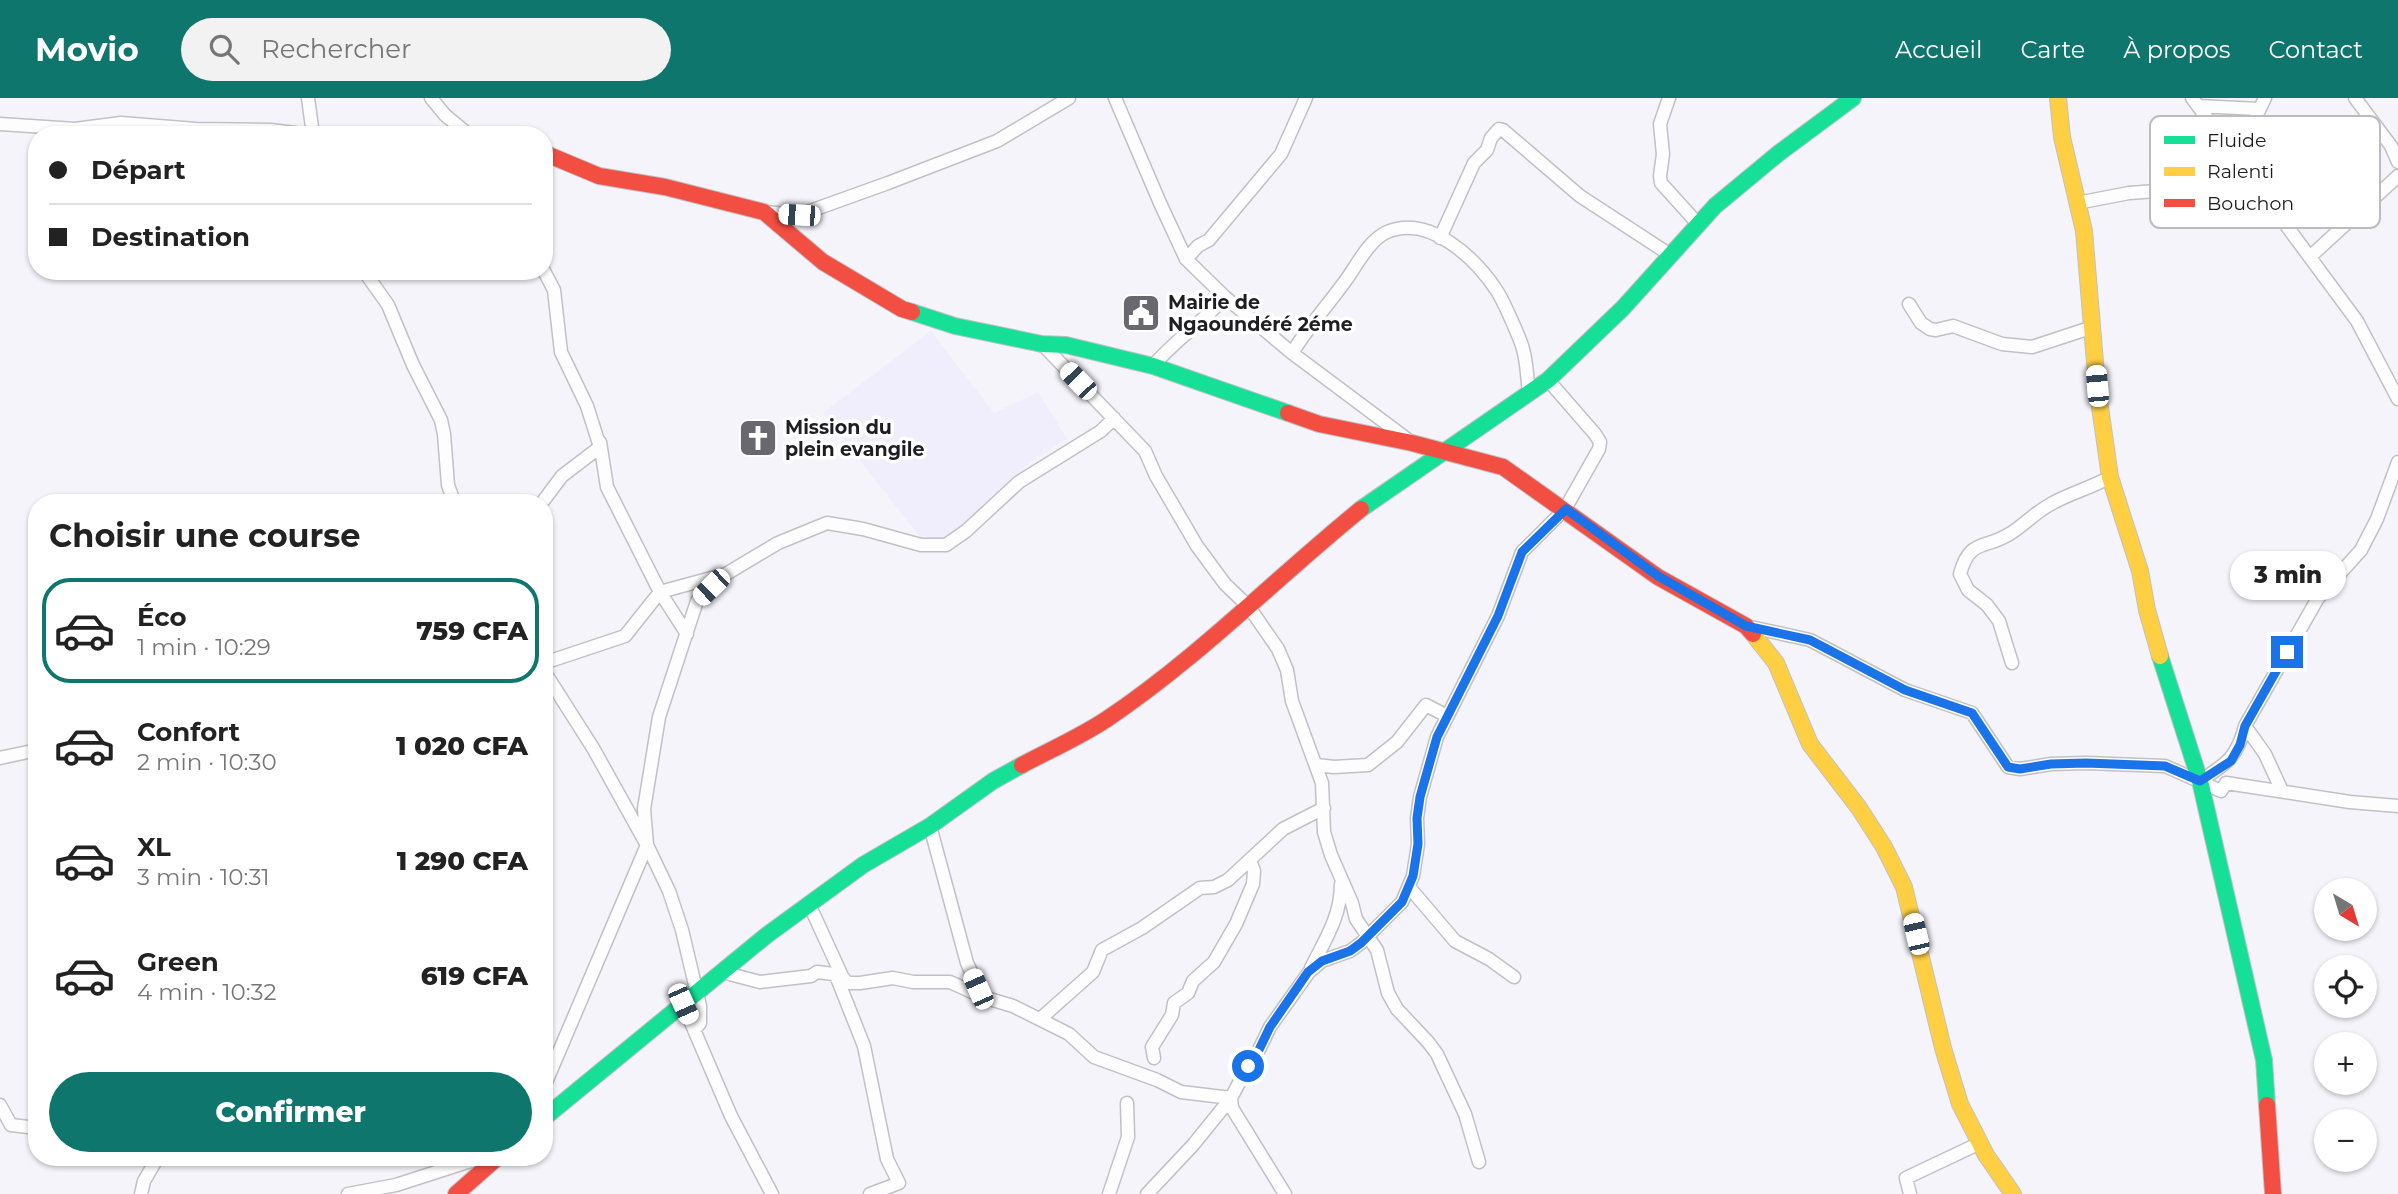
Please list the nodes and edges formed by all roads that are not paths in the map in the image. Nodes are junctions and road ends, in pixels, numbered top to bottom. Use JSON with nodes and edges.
{"nodes":[{"id":1,"x":308,"y":98,"type":"edge"},
{"id":2,"x":431,"y":98,"type":"edge"},
{"id":3,"x":1069,"y":98,"type":"edge"},
{"id":4,"x":1115,"y":98,"type":"edge"},
{"id":5,"x":1306,"y":98,"type":"edge"},
{"id":6,"x":1669,"y":98,"type":"edge"},
{"id":7,"x":1853,"y":98,"type":"edge"},
{"id":8,"x":2058,"y":98,"type":"edge"},
{"id":9,"x":2355,"y":98,"type":"edge"},
{"id":10,"x":2195,"y":102,"type":"edge"},
{"id":11,"x":2262,"y":104,"type":"edge"},
{"id":12,"x":2368,"y":116,"type":"edge"},
{"id":13,"x":0,"y":124,"type":"edge"},
{"id":14,"x":30,"y":126,"type":"edge"},
{"id":15,"x":98,"y":126,"type":"edge"},
{"id":16,"x":158,"y":126,"type":"edge"},
{"id":17,"x":310,"y":126,"type":"edge"},
{"id":18,"x":459,"y":126,"type":"edge"},
{"id":19,"x":2380,"y":131,"type":"edge"},
{"id":20,"x":553,"y":157,"type":"edge"},
{"id":21,"x":2398,"y":162,"type":"edge"},
{"id":22,"x":2398,"y":176,"type":"edge"},
{"id":23,"x":2150,"y":191,"type":"edge"},
{"id":24,"x":2380,"y":193,"type":"edge"},
{"id":25,"x":2077,"y":203,"type":"junction"},
{"id":26,"x":764,"y":212,"type":"junction"},
{"id":27,"x":1698,"y":224,"type":"junction"},
{"id":28,"x":2289,"y":228,"type":"edge"},
{"id":29,"x":2341,"y":228,"type":"edge"},
{"id":30,"x":1440,"y":238,"type":"junction"},
{"id":31,"x":1672,"y":256,"type":"junction"},
{"id":32,"x":2311,"y":256,"type":"junction"},
{"id":33,"x":1186,"y":259,"type":"junction"},
{"id":34,"x":370,"y":280,"type":"edge"},
{"id":35,"x":549,"y":280,"type":"edge"},
{"id":36,"x":1225,"y":297,"type":"junction"},
{"id":37,"x":1909,"y":304,"type":"dead end"},
{"id":38,"x":2093,"y":327,"type":"junction"},
{"id":39,"x":1042,"y":344,"type":"junction"},
{"id":40,"x":1292,"y":353,"type":"junction"},
{"id":41,"x":1153,"y":366,"type":"junction"},
{"id":42,"x":1548,"y":380,"type":"junction"},
{"id":43,"x":1529,"y":392,"type":"junction"},
{"id":44,"x":2397,"y":394,"type":"edge"},
{"id":45,"x":1114,"y":418,"type":"junction"},
{"id":46,"x":599,"y":439,"type":"junction"},
{"id":47,"x":1412,"y":443,"type":"junction"},
{"id":48,"x":1442,"y":451,"type":"junction"},
{"id":49,"x":2398,"y":463,"type":"edge"},
{"id":50,"x":2110,"y":477,"type":"junction"},
{"id":51,"x":451,"y":494,"type":"edge"},
{"id":52,"x":548,"y":494,"type":"edge"},
{"id":53,"x":1566,"y":509,"type":"junction"},
{"id":54,"x":726,"y":574,"type":"junction"},
{"id":55,"x":660,"y":592,"type":"junction"},
{"id":56,"x":1249,"y":607,"type":"junction"},
{"id":57,"x":1746,"y":626,"type":"junction"},
{"id":58,"x":687,"y":634,"type":"junction"},
{"id":59,"x":553,"y":660,"type":"edge"},
{"id":60,"x":2012,"y":663,"type":"dead end"},
{"id":61,"x":553,"y":685,"type":"edge"},
{"id":62,"x":1447,"y":716,"type":"junction"},
{"id":63,"x":2245,"y":726,"type":"junction"},
{"id":64,"x":28,"y":752,"type":"edge"},
{"id":65,"x":0,"y":758,"type":"edge"},
{"id":66,"x":1317,"y":765,"type":"junction"},
{"id":67,"x":2200,"y":781,"type":"junction"},
{"id":68,"x":2281,"y":791,"type":"junction"},
{"id":69,"x":2398,"y":806,"type":"edge"},
{"id":70,"x":1324,"y":808,"type":"junction"},
{"id":71,"x":930,"y":826,"type":"junction"},
{"id":72,"x":647,"y":845,"type":"junction"},
{"id":73,"x":1250,"y":860,"type":"junction"},
{"id":74,"x":1341,"y":880,"type":"junction"},
{"id":75,"x":1409,"y":887,"type":"junction"},
{"id":76,"x":809,"y":904,"type":"junction"},
{"id":77,"x":1367,"y":937,"type":"junction"},
{"id":78,"x":722,"y":972,"type":"junction"},
{"id":79,"x":1308,"y":972,"type":"junction"},
{"id":80,"x":838,"y":975,"type":"junction"},
{"id":81,"x":1514,"y":977,"type":"dead end"},
{"id":82,"x":983,"y":997,"type":"junction"},
{"id":83,"x":689,"y":999,"type":"junction"},
{"id":84,"x":1040,"y":1019,"type":"junction"},
{"id":85,"x":1154,"y":1058,"type":"dead end"},
{"id":86,"x":553,"y":1066,"type":"edge"},
{"id":87,"x":1231,"y":1098,"type":"junction"},
{"id":88,"x":1126,"y":1103,"type":"dead end"},
{"id":89,"x":0,"y":1105,"type":"edge"},
{"id":90,"x":553,"y":1111,"type":"edge"},
{"id":91,"x":28,"y":1127,"type":"edge"},
{"id":92,"x":1980,"y":1143,"type":"junction"},
{"id":93,"x":1479,"y":1162,"type":"dead end"},
{"id":94,"x":153,"y":1166,"type":"edge"},
{"id":95,"x":455,"y":1166,"type":"edge"},
{"id":96,"x":488,"y":1166,"type":"edge"},
{"id":97,"x":141,"y":1194,"type":"edge"},
{"id":98,"x":348,"y":1194,"type":"edge"},
{"id":99,"x":456,"y":1194,"type":"edge"},
{"id":100,"x":772,"y":1194,"type":"edge"},
{"id":101,"x":870,"y":1194,"type":"edge"},
{"id":102,"x":1108,"y":1194,"type":"edge"},
{"id":103,"x":1147,"y":1194,"type":"edge"},
{"id":104,"x":1285,"y":1194,"type":"edge"},
{"id":105,"x":1910,"y":1194,"type":"edge"},
{"id":106,"x":2012,"y":1194,"type":"edge"},
{"id":107,"x":2273,"y":1194,"type":"edge"}],
"edges":[{"from":1,"to":17,"type":"street"},
{"from":2,"to":18,"type":"street"},
{"from":3,"to":26,"type":"street"},
{"from":4,"to":33,"type":"street"},
{"from":5,"to":33,"type":"street"},
{"from":6,"to":27,"type":"street"},
{"from":7,"to":27,"type":"street"},
{"from":8,"to":25,"type":"street"},
{"from":9,"to":12,"type":"street"},
{"from":10,"to":11,"type":"street"},
{"from":13,"to":14,"type":"street"},
{"from":15,"to":16,"type":"street"},
{"from":19,"to":21,"type":"street"},
{"from":20,"to":26,"type":"street"},
{"from":22,"to":24,"type":"street"},
{"from":23,"to":25,"type":"street"},
{"from":25,"to":38,"type":"street"},
{"from":26,"to":39,"type":"street"},
{"from":27,"to":31,"type":"street"},
{"from":28,"to":32,"type":"street"},
{"from":29,"to":32,"type":"street"},
{"from":30,"to":31,"type":"street"},
{"from":30,"to":40,"type":"street"},
{"from":30,"to":43,"type":"street"},
{"from":31,"to":42,"type":"street"},
{"from":32,"to":44,"type":"street"},
{"from":33,"to":36,"type":"street"},
{"from":34,"to":51,"type":"street"},
{"from":35,"to":46,"type":"street"},
{"from":36,"to":40,"type":"street"},
{"from":36,"to":41,"type":"street"},
{"from":37,"to":38,"type":"street"},
{"from":38,"to":50,"type":"street"},
{"from":39,"to":41,"type":"street"},
{"from":39,"to":45,"type":"street"},
{"from":40,"to":47,"type":"street"},
{"from":41,"to":47,"type":"street"},
{"from":42,"to":43,"type":"street"},
{"from":42,"to":53,"type":"street"},
{"from":43,"to":48,"type":"street"},
{"from":45,"to":54,"type":"street"},
{"from":45,"to":56,"type":"street"},
{"from":46,"to":52,"type":"street"},
{"from":46,"to":55,"type":"street"},
{"from":47,"to":48,"type":"street"},
{"from":48,"to":53,"type":"street"},
{"from":48,"to":56,"type":"street"},
{"from":49,"to":63,"type":"street"},
{"from":50,"to":60,"type":"street"},
{"from":50,"to":67,"type":"street"},
{"from":53,"to":57,"type":"street"},
{"from":53,"to":62,"type":"street"},
{"from":54,"to":55,"type":"street"},
{"from":54,"to":58,"type":"street"},
{"from":55,"to":58,"type":"street"},
{"from":55,"to":59,"type":"street"},
{"from":56,"to":66,"type":"street"},
{"from":56,"to":71,"type":"street"},
{"from":57,"to":67,"type":"street"},
{"from":57,"to":92,"type":"street"},
{"from":58,"to":72,"type":"street"},
{"from":61,"to":72,"type":"street"},
{"from":62,"to":66,"type":"street"},
{"from":62,"to":75,"type":"street"},
{"from":63,"to":67,"type":"street"},
{"from":63,"to":68,"type":"street"},
{"from":64,"to":65,"type":"street"},
{"from":66,"to":70,"type":"street"},
{"from":67,"to":68,"type":"street"},
{"from":67,"to":107,"type":"street"},
{"from":68,"to":69,"type":"street"},
{"from":70,"to":73,"type":"street"},
{"from":70,"to":74,"type":"street"},
{"from":71,"to":76,"type":"street"},
{"from":71,"to":82,"type":"street"},
{"from":72,"to":83,"type":"street"},
{"from":72,"to":86,"type":"street"},
{"from":73,"to":84,"type":"street"},
{"from":73,"to":85,"type":"street"},
{"from":74,"to":77,"type":"street"},
{"from":74,"to":79,"type":"street"},
{"from":75,"to":77,"type":"street"},
{"from":75,"to":81,"type":"street"},
{"from":76,"to":78,"type":"street"},
{"from":76,"to":80,"type":"street"},
{"from":77,"to":79,"type":"street"},
{"from":77,"to":93,"type":"street"},
{"from":78,"to":80,"type":"street"},
{"from":78,"to":83,"type":"street"},
{"from":79,"to":87,"type":"street"},
{"from":80,"to":82,"type":"street"},
{"from":80,"to":101,"type":"street"},
{"from":82,"to":84,"type":"street"},
{"from":83,"to":90,"type":"street"},
{"from":83,"to":100,"type":"street"},
{"from":84,"to":87,"type":"street"},
{"from":87,"to":103,"type":"street"},
{"from":87,"to":104,"type":"street"},
{"from":88,"to":102,"type":"street"},
{"from":89,"to":91,"type":"street"},
{"from":92,"to":105,"type":"street"},
{"from":92,"to":106,"type":"street"},
{"from":94,"to":97,"type":"street"},
{"from":95,"to":98,"type":"street"},
{"from":96,"to":99,"type":"street"}]}
